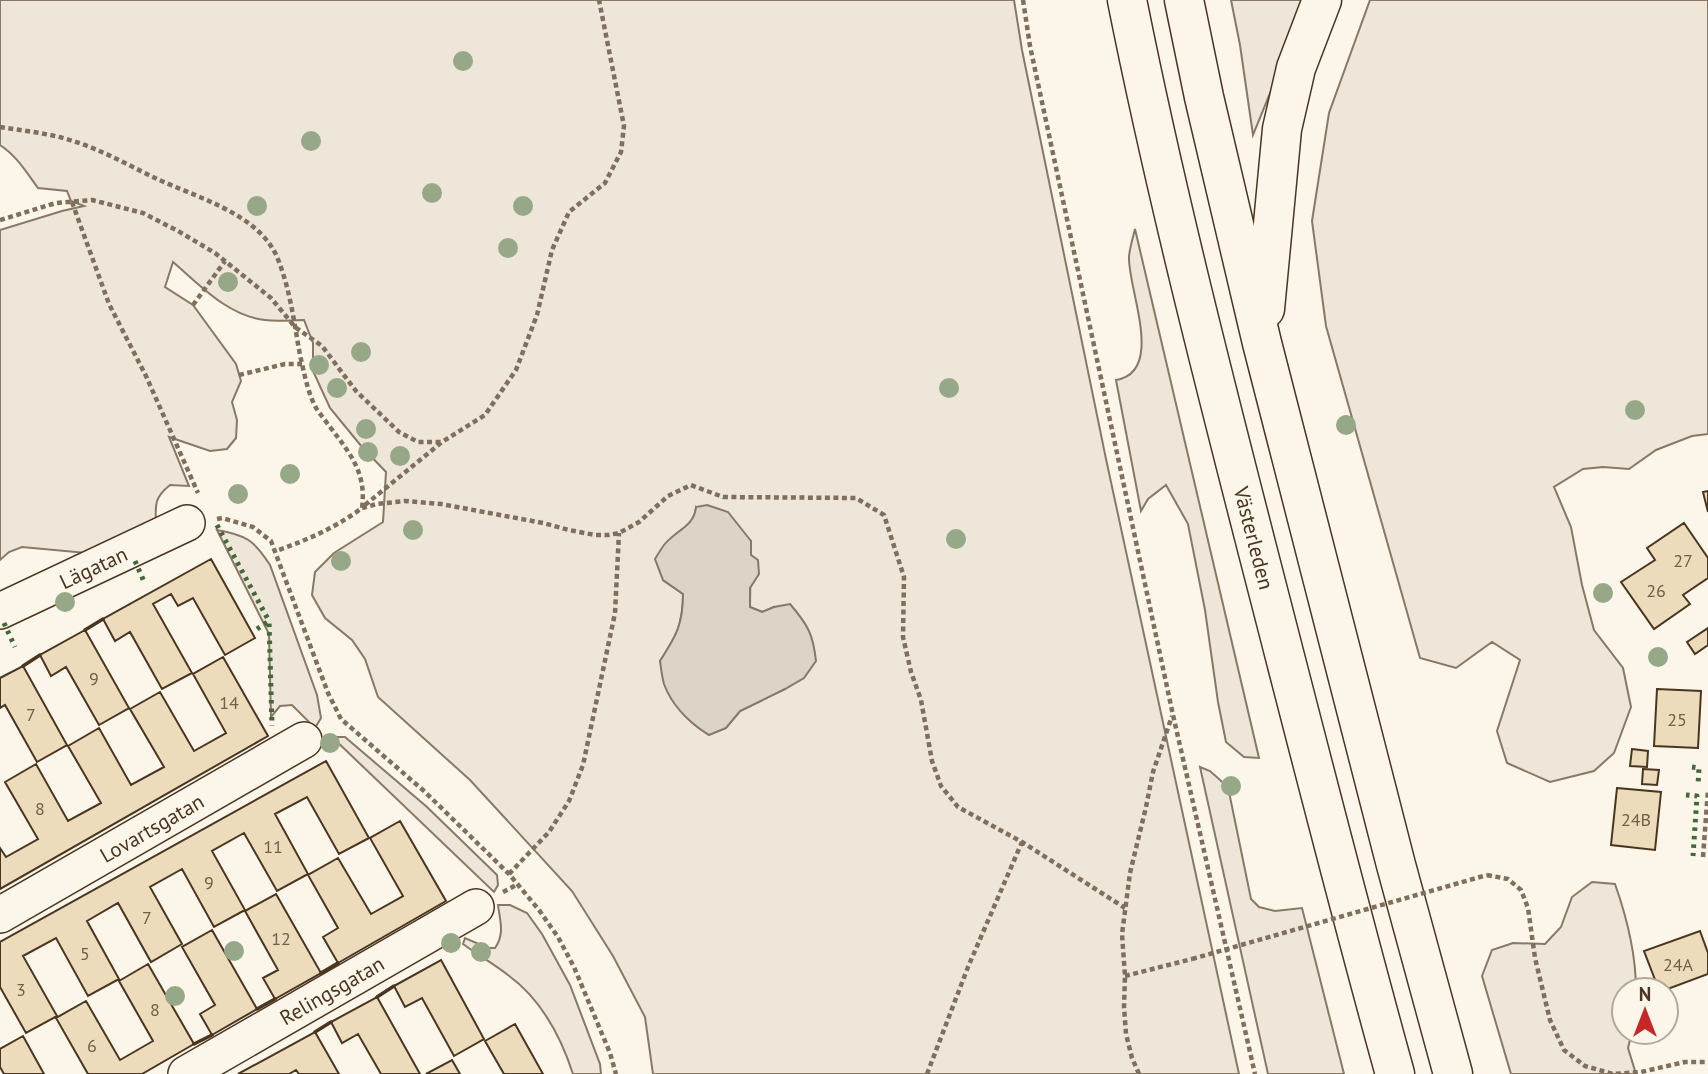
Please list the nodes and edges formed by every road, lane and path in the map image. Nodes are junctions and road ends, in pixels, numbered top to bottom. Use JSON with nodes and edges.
{"nodes":[{"id":1,"x":599,"y":0,"type":"edge"},
{"id":2,"x":1023,"y":0,"type":"edge"},
{"id":3,"x":1127,"y":0,"type":"edge"},
{"id":4,"x":1184,"y":0,"type":"edge"},
{"id":5,"x":1322,"y":0,"type":"edge"},
{"id":6,"x":0,"y":127,"type":"edge"},
{"id":7,"x":72,"y":202,"type":"junction"},
{"id":8,"x":0,"y":220,"type":"edge"},
{"id":9,"x":225,"y":261,"type":"junction"},
{"id":10,"x":193,"y":305,"type":"dead end"},
{"id":11,"x":295,"y":327,"type":"junction"},
{"id":12,"x":1262,"y":343,"type":"junction"},
{"id":13,"x":302,"y":364,"type":"junction"},
{"id":14,"x":239,"y":375,"type":"dead end"},
{"id":15,"x":442,"y":442,"type":"junction"},
{"id":16,"x":362,"y":508,"type":"junction"},
{"id":17,"x":198,"y":521,"type":"junction"},
{"id":18,"x":619,"y":533,"type":"junction"},
{"id":19,"x":276,"y":551,"type":"junction"},
{"id":20,"x":0,"y":611,"type":"edge"},
{"id":21,"x":1173,"y":715,"type":"junction"},
{"id":22,"x":304,"y":740,"type":"dead end"},
{"id":23,"x":1708,"y":790,"type":"edge"},
{"id":24,"x":1022,"y":842,"type":"junction"},
{"id":25,"x":1703,"y":857,"type":"dead end"},
{"id":26,"x":509,"y":874,"type":"junction"},
{"id":27,"x":476,"y":907,"type":"dead end"},
{"id":28,"x":1125,"y":908,"type":"junction"},
{"id":29,"x":0,"y":915,"type":"edge"},
{"id":30,"x":1125,"y":976,"type":"junction"},
{"id":31,"x":1708,"y":1062,"type":"edge"},
{"id":32,"x":186,"y":1074,"type":"edge"},
{"id":33,"x":616,"y":1074,"type":"edge"},
{"id":34,"x":927,"y":1074,"type":"edge"},
{"id":35,"x":1139,"y":1074,"type":"edge"},
{"id":36,"x":1255,"y":1074,"type":"edge"},
{"id":37,"x":1395,"y":1074,"type":"edge"},
{"id":38,"x":1452,"y":1074,"type":"edge"}],
"edges":[{"from":1,"to":15,"type":"path"},
{"from":2,"to":21,"type":"path"},
{"from":3,"to":37,"type":"highway","name":"Västerleden"},
{"from":4,"to":12,"type":"highway"},
{"from":5,"to":12,"type":"highway"},
{"from":6,"to":11,"type":"path"},
{"from":7,"to":8,"type":"path"},
{"from":7,"to":9,"type":"path"},
{"from":7,"to":17,"type":"path"},
{"from":9,"to":10,"type":"path"},
{"from":9,"to":11,"type":"path"},
{"from":11,"to":13,"type":"path"},
{"from":11,"to":15,"type":"path"},
{"from":12,"to":38,"type":"highway"},
{"from":13,"to":14,"type":"path"},
{"from":13,"to":16,"type":"path"},
{"from":15,"to":16,"type":"path"},
{"from":16,"to":18,"type":"path"},
{"from":16,"to":19,"type":"path"},
{"from":17,"to":19,"type":"path"},
{"from":17,"to":20,"type":"street","name":"Lägatan"},
{"from":18,"to":24,"type":"path"},
{"from":18,"to":26,"type":"path"},
{"from":19,"to":26,"type":"path"},
{"from":21,"to":28,"type":"path"},
{"from":21,"to":36,"type":"path"},
{"from":22,"to":29,"type":"street","name":"Lovartsgatan"},
{"from":23,"to":25,"type":"path"},
{"from":24,"to":28,"type":"path"},
{"from":24,"to":34,"type":"path"},
{"from":26,"to":33,"type":"path"},
{"from":27,"to":32,"type":"street","name":"Relingsgatan"},
{"from":28,"to":30,"type":"path"},
{"from":30,"to":31,"type":"path","bridge":true},
{"from":30,"to":35,"type":"path"}]}
